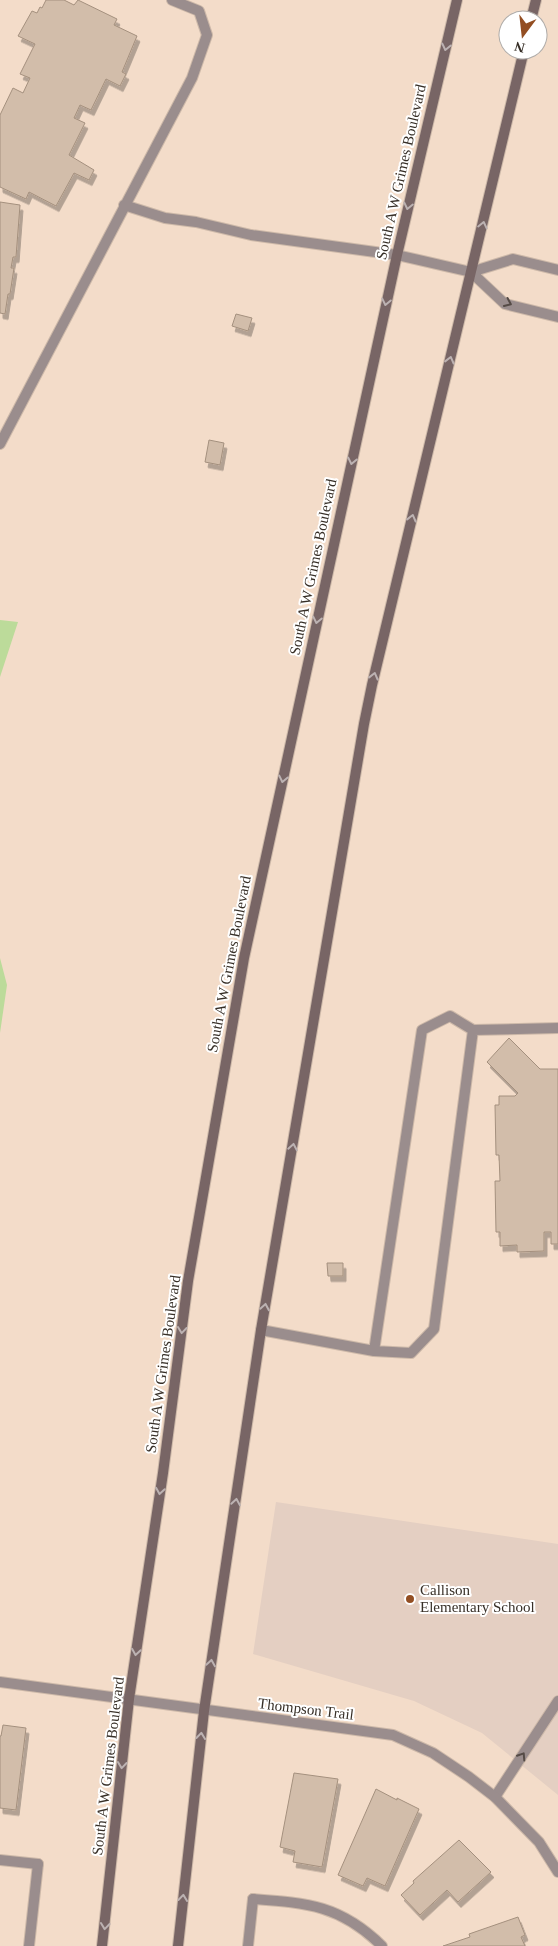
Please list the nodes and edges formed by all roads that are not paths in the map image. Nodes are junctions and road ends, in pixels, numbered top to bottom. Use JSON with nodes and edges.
{"nodes":[{"id":1,"x":172,"y":0,"type":"edge"},
{"id":2,"x":457,"y":0,"type":"edge"},
{"id":3,"x":522,"y":60,"type":"edge"},
{"id":4,"x":124,"y":206,"type":"junction"},
{"id":5,"x":397,"y":255,"type":"junction"},
{"id":6,"x":558,"y":270,"type":"edge"},
{"id":7,"x":471,"y":272,"type":"junction"},
{"id":8,"x":558,"y":317,"type":"edge"},
{"id":9,"x":0,"y":444,"type":"edge"},
{"id":10,"x":558,"y":1028,"type":"edge"},
{"id":11,"x":473,"y":1030,"type":"junction"},
{"id":12,"x":261,"y":1330,"type":"junction"},
{"id":13,"x":374,"y":1351,"type":"junction"},
{"id":14,"x":0,"y":1682,"type":"edge"},
{"id":15,"x":129,"y":1699,"type":"junction"},
{"id":16,"x":558,"y":1701,"type":"edge"},
{"id":17,"x":204,"y":1711,"type":"junction"},
{"id":18,"x":495,"y":1797,"type":"junction"},
{"id":19,"x":0,"y":1860,"type":"edge"},
{"id":20,"x":558,"y":1872,"type":"edge"},
{"id":21,"x":29,"y":1946,"type":"edge"},
{"id":22,"x":102,"y":1946,"type":"edge"},
{"id":23,"x":178,"y":1946,"type":"edge"},
{"id":24,"x":248,"y":1946,"type":"edge"},
{"id":25,"x":382,"y":1946,"type":"edge"}],
"edges":[{"from":1,"to":4,"type":"street"},
{"from":2,"to":5,"type":"main road","name":"South A W Grimes Boulevard","one_way":true},
{"from":7,"to":3,"type":"main road","one_way":true},
{"from":4,"to":5,"type":"street"},
{"from":4,"to":9,"type":"street"},
{"from":5,"to":7,"type":"street"},
{"from":5,"to":15,"type":"main road","name":"South A W Grimes Boulevard","one_way":true},
{"from":6,"to":7,"type":"street"},
{"from":7,"to":8,"type":"street","one_way":true},
{"from":12,"to":7,"type":"main road","one_way":true},
{"from":10,"to":11,"type":"street"},
{"from":11,"to":13,"type":"street"},
{"from":11,"to":13,"type":"street"},
{"from":12,"to":13,"type":"street"},
{"from":17,"to":12,"type":"main road","one_way":true},
{"from":14,"to":15,"type":"street","name":"Thompson Trail"},
{"from":15,"to":17,"type":"street","name":"Thompson Trail"},
{"from":15,"to":22,"type":"main road","name":"South A W Grimes Boulevard","one_way":true},
{"from":18,"to":16,"type":"street","one_way":true},
{"from":17,"to":18,"type":"street","name":"Thompson Trail"},
{"from":23,"to":17,"type":"main road","one_way":true},
{"from":18,"to":20,"type":"street","name":"Thompson Trail"},
{"from":19,"to":21,"type":"street"},
{"from":24,"to":25,"type":"street"}]}
